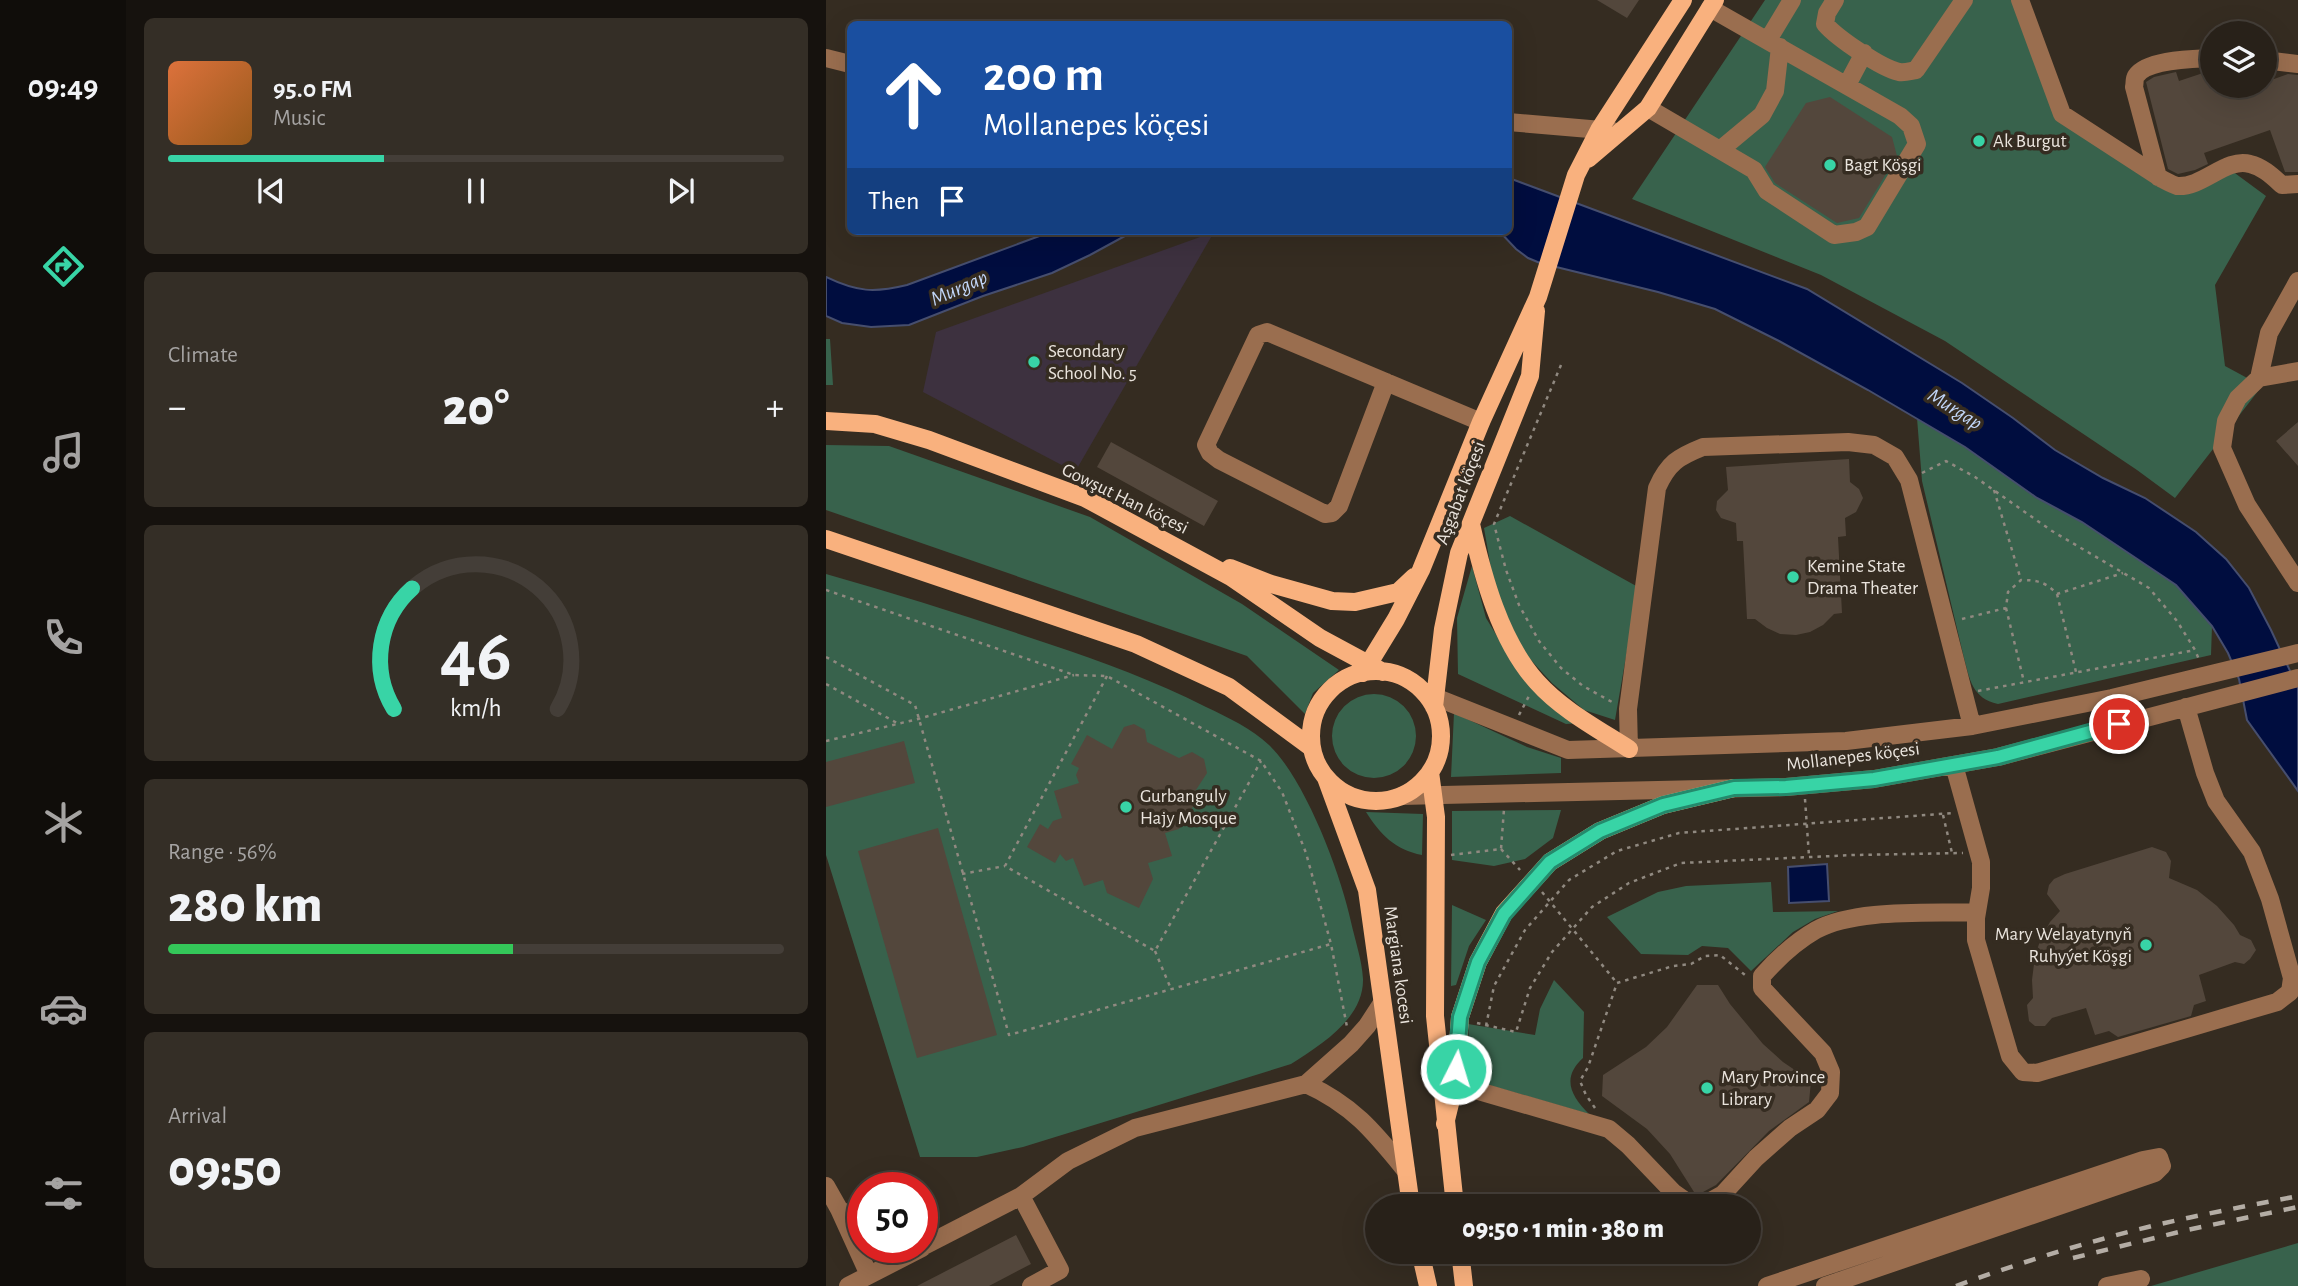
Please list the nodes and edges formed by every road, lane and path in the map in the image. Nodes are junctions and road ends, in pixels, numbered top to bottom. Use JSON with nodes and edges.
{"nodes":[{"id":1,"x":1683,"y":0,"type":"edge"},
{"id":2,"x":1792,"y":0,"type":"edge"},
{"id":3,"x":1835,"y":0,"type":"edge"},
{"id":4,"x":1964,"y":0,"type":"edge"},
{"id":5,"x":2021,"y":0,"type":"edge"},
{"id":6,"x":1713,"y":4,"type":"edge"},
{"id":7,"x":1774,"y":44,"type":"junction"},
{"id":8,"x":1864,"y":53,"type":"junction"},
{"id":9,"x":826,"y":58,"type":"edge"},
{"id":10,"x":2200,"y":59,"type":"edge"},
{"id":11,"x":2277,"y":62,"type":"edge"},
{"id":12,"x":847,"y":63,"type":"edge"},
{"id":13,"x":2298,"y":65,"type":"edge"},
{"id":14,"x":1847,"y":85,"type":"junction"},
{"id":15,"x":1648,"y":108,"type":"junction"},
{"id":16,"x":1512,"y":122,"type":"edge"},
{"id":17,"x":1599,"y":130,"type":"junction"},
{"id":18,"x":1620,"y":132,"type":"junction"},
{"id":19,"x":1720,"y":150,"type":"junction"},
{"id":20,"x":1579,"y":169,"type":"junction"},
{"id":21,"x":2158,"y":177,"type":"junction"},
{"id":22,"x":2298,"y":184,"type":"edge"},
{"id":23,"x":2298,"y":281,"type":"edge"},
{"id":24,"x":1538,"y":297,"type":"junction"},
{"id":25,"x":1561,"y":365,"type":"dead end"},
{"id":26,"x":2298,"y":371,"type":"edge"},
{"id":27,"x":2259,"y":378,"type":"junction"},
{"id":28,"x":1385,"y":382,"type":"junction"},
{"id":29,"x":826,"y":421,"type":"edge"},
{"id":30,"x":1481,"y":422,"type":"junction"},
{"id":31,"x":1909,"y":480,"type":"junction"},
{"id":32,"x":1994,"y":490,"type":"junction"},
{"id":33,"x":1471,"y":524,"type":"junction"},
{"id":34,"x":826,"y":539,"type":"edge"},
{"id":35,"x":1193,"y":555,"type":"junction"},
{"id":36,"x":1421,"y":570,"type":"junction"},
{"id":37,"x":2123,"y":573,"type":"junction"},
{"id":38,"x":2021,"y":580,"type":"junction"},
{"id":39,"x":2298,"y":583,"type":"edge"},
{"id":40,"x":826,"y":590,"type":"edge"},
{"id":41,"x":2057,"y":594,"type":"junction"},
{"id":42,"x":2006,"y":608,"type":"junction"},
{"id":43,"x":1946,"y":622,"type":"junction"},
{"id":44,"x":2195,"y":650,"type":"junction"},
{"id":45,"x":2298,"y":653,"type":"edge"},
{"id":46,"x":826,"y":657,"type":"edge"},
{"id":47,"x":1371,"y":669,"type":"junction"},
{"id":48,"x":2076,"y":672,"type":"junction"},
{"id":49,"x":1074,"y":675,"type":"junction"},
{"id":50,"x":1107,"y":676,"type":"junction"},
{"id":51,"x":2199,"y":677,"type":"junction"},
{"id":52,"x":2298,"y":678,"type":"edge"},
{"id":53,"x":2024,"y":682,"type":"junction"},
{"id":54,"x":826,"y":684,"type":"edge"},
{"id":55,"x":1964,"y":694,"type":"junction"},
{"id":56,"x":2112,"y":698,"type":"junction"},
{"id":57,"x":1432,"y":699,"type":"junction"},
{"id":58,"x":2186,"y":707,"type":"junction"},
{"id":59,"x":1628,"y":709,"type":"junction"},
{"id":60,"x":918,"y":719,"type":"junction"},
{"id":61,"x":897,"y":723,"type":"junction"},
{"id":62,"x":2119,"y":724,"type":"junction"},
{"id":63,"x":1972,"y":726,"type":"junction"},
{"id":64,"x":826,"y":741,"type":"edge"},
{"id":65,"x":1312,"y":748,"type":"junction"},
{"id":66,"x":1629,"y":749,"type":"junction"},
{"id":67,"x":1261,"y":761,"type":"junction"},
{"id":68,"x":1954,"y":765,"type":"junction"},
{"id":69,"x":1430,"y":772,"type":"junction"},
{"id":70,"x":1326,"y":778,"type":"junction"},
{"id":71,"x":1804,"y":786,"type":"junction"},
{"id":72,"x":1734,"y":788,"type":"junction"},
{"id":73,"x":1505,"y":795,"type":"junction"},
{"id":74,"x":1401,"y":796,"type":"junction"},
{"id":75,"x":1433,"y":796,"type":"junction"},
{"id":76,"x":1967,"y":811,"type":"junction"},
{"id":77,"x":1943,"y":815,"type":"junction"},
{"id":78,"x":1807,"y":824,"type":"junction"},
{"id":79,"x":1501,"y":849,"type":"junction"},
{"id":80,"x":1979,"y":852,"type":"junction"},
{"id":81,"x":1952,"y":853,"type":"junction"},
{"id":82,"x":1435,"y":856,"type":"junction"},
{"id":83,"x":1809,"y":857,"type":"junction"},
{"id":84,"x":1005,"y":866,"type":"junction"},
{"id":85,"x":962,"y":874,"type":"junction"},
{"id":86,"x":1532,"y":883,"type":"junction"},
{"id":87,"x":1550,"y":901,"type":"junction"},
{"id":88,"x":1977,"y":912,"type":"junction"},
{"id":89,"x":1573,"y":928,"type":"junction"},
{"id":90,"x":1331,"y":944,"type":"junction"},
{"id":91,"x":1155,"y":951,"type":"junction"},
{"id":92,"x":1617,"y":983,"type":"junction"},
{"id":93,"x":1762,"y":988,"type":"junction"},
{"id":94,"x":1171,"y":989,"type":"junction"},
{"id":95,"x":1382,"y":1003,"type":"junction"},
{"id":96,"x":1460,"y":1017,"type":"junction"},
{"id":97,"x":1486,"y":1027,"type":"junction"},
{"id":98,"x":1351,"y":1044,"type":"junction"},
{"id":99,"x":1448,"y":1081,"type":"junction"},
{"id":100,"x":1306,"y":1084,"type":"junction"},
{"id":101,"x":1608,"y":1129,"type":"junction"},
{"id":102,"x":1406,"y":1171,"type":"junction"},
{"id":103,"x":826,"y":1186,"type":"edge"},
{"id":104,"x":1409,"y":1194,"type":"edge"},
{"id":105,"x":1454,"y":1194,"type":"edge"},
{"id":106,"x":1021,"y":1196,"type":"junction"},
{"id":107,"x":839,"y":1209,"type":"junction"},
{"id":108,"x":847,"y":1214,"type":"edge"},
{"id":109,"x":961,"y":1227,"type":"junction"},
{"id":110,"x":938,"y":1229,"type":"edge"},
{"id":111,"x":938,"y":1239,"type":"edge"},
{"id":112,"x":893,"y":1263,"type":"edge"},
{"id":113,"x":1423,"y":1264,"type":"edge"},
{"id":114,"x":1461,"y":1264,"type":"edge"},
{"id":115,"x":869,"y":1275,"type":"junction"},
{"id":116,"x":2141,"y":1279,"type":"dead end"},
{"id":117,"x":1820,"y":1281,"type":"edge"},
{"id":118,"x":848,"y":1286,"type":"edge"},
{"id":119,"x":1031,"y":1286,"type":"edge"},
{"id":120,"x":1427,"y":1286,"type":"edge"},
{"id":121,"x":1464,"y":1286,"type":"edge"},
{"id":122,"x":1767,"y":1286,"type":"edge"},
{"id":123,"x":2107,"y":1286,"type":"edge"}],
"edges":[{"from":1,"to":17,"type":"main road","name":"Aşgabat köçesi"},
{"from":2,"to":7,"type":"street"},
{"from":3,"to":8,"type":"street"},
{"from":4,"to":8,"type":"street"},
{"from":5,"to":21,"type":"street"},
{"from":6,"to":7,"type":"street"},
{"from":6,"to":15,"type":"main road"},
{"from":7,"to":14,"type":"street"},
{"from":7,"to":19,"type":"street"},
{"from":8,"to":14,"type":"street"},
{"from":9,"to":12,"type":"street"},
{"from":10,"to":21,"type":"street"},
{"from":11,"to":13,"type":"street"},
{"from":14,"to":19,"type":"street"},
{"from":15,"to":18,"type":"main road"},
{"from":15,"to":19,"type":"street"},
{"from":16,"to":17,"type":"street"},
{"from":17,"to":18,"type":"street"},
{"from":17,"to":20,"type":"main road","name":"Aşgabat köçesi"},
{"from":18,"to":20,"type":"main road"},
{"from":20,"to":24,"type":"main road","name":"Aşgabat köçesi"},
{"from":21,"to":22,"type":"street"},
{"from":23,"to":27,"type":"street"},
{"from":24,"to":30,"type":"main road","name":"Aşgabat köçesi"},
{"from":24,"to":33,"type":"main road","name":"Aşgabat köçesi"},
{"from":25,"to":59,"type":"path"},
{"from":26,"to":27,"type":"street"},
{"from":27,"to":39,"type":"street"},
{"from":28,"to":28,"type":"street"},
{"from":28,"to":30,"type":"street"},
{"from":29,"to":35,"type":"main road","name":"Gowşut Han köçesi"},
{"from":30,"to":36,"type":"main road","name":"Aşgabat köçesi"},
{"from":31,"to":32,"type":"path"},
{"from":31,"to":43,"type":"street"},
{"from":31,"to":59,"type":"street"},
{"from":32,"to":37,"type":"path"},
{"from":32,"to":38,"type":"path"},
{"from":33,"to":57,"type":"main road","name":"Aşgabat köçesi"},
{"from":33,"to":66,"type":"main road"},
{"from":34,"to":65,"type":"main road"},
{"from":35,"to":36,"type":"main road"},
{"from":35,"to":47,"type":"main road","name":"Gowşut Han köçesi"},
{"from":36,"to":47,"type":"main road","name":"Aşgabat köçesi"},
{"from":37,"to":41,"type":"path"},
{"from":37,"to":44,"type":"path"},
{"from":38,"to":41,"type":"path"},
{"from":38,"to":42,"type":"path"},
{"from":40,"to":49,"type":"path"},
{"from":41,"to":48,"type":"path"},
{"from":42,"to":43,"type":"path"},
{"from":42,"to":53,"type":"path"},
{"from":43,"to":55,"type":"street"},
{"from":44,"to":48,"type":"path"},
{"from":44,"to":51,"type":"path"},
{"from":45,"to":51,"type":"street","name":"Mollanepes köçesi"},
{"from":46,"to":60,"type":"path"},
{"from":47,"to":57,"type":"main road"},
{"from":47,"to":65,"type":"main road"},
{"from":48,"to":53,"type":"path"},
{"from":49,"to":50,"type":"path"},
{"from":49,"to":60,"type":"path"},
{"from":50,"to":67,"type":"path"},
{"from":50,"to":84,"type":"path"},
{"from":51,"to":56,"type":"street","name":"Mollanepes köçesi"},
{"from":52,"to":58,"type":"street","name":"Mollanepes köçesi"},
{"from":53,"to":55,"type":"path"},
{"from":54,"to":61,"type":"path"},
{"from":55,"to":63,"type":"street"},
{"from":56,"to":62,"type":"street"},
{"from":56,"to":63,"type":"street","name":"Mollanepes köçesi"},
{"from":57,"to":66,"type":"street","name":"Mollanepes köçesi"},
{"from":57,"to":69,"type":"main road"},
{"from":58,"to":62,"type":"street","name":"Mollanepes köçesi"},
{"from":58,"to":88,"type":"street"},
{"from":59,"to":66,"type":"street"},
{"from":60,"to":61,"type":"path"},
{"from":60,"to":85,"type":"path"},
{"from":61,"to":64,"type":"path"},
{"from":62,"to":68,"type":"street","name":"Mollanepes köçesi"},
{"from":63,"to":66,"type":"street","name":"Mollanepes köçesi"},
{"from":65,"to":70,"type":"main road"},
{"from":67,"to":90,"type":"path"},
{"from":67,"to":91,"type":"path"},
{"from":68,"to":71,"type":"street","name":"Mollanepes köçesi"},
{"from":68,"to":76,"type":"street"},
{"from":69,"to":74,"type":"main road"},
{"from":69,"to":75,"type":"main road","name":"Margiana kocesi"},
{"from":70,"to":74,"type":"main road"},
{"from":70,"to":95,"type":"main road","name":"Margiana kocesi"},
{"from":71,"to":72,"type":"street","name":"Mollanepes köçesi"},
{"from":71,"to":78,"type":"path"},
{"from":72,"to":73,"type":"street","name":"Mollanepes köçesi"},
{"from":72,"to":86,"type":"main road"},
{"from":73,"to":75,"type":"street","name":"Mollanepes köçesi"},
{"from":73,"to":79,"type":"path"},
{"from":74,"to":75,"type":"street","name":"Mollanepes köçesi"},
{"from":75,"to":82,"type":"main road","name":"Margiana kocesi"},
{"from":76,"to":77,"type":"path"},
{"from":76,"to":80,"type":"street"},
{"from":77,"to":78,"type":"path"},
{"from":77,"to":81,"type":"path"},
{"from":78,"to":83,"type":"path"},
{"from":78,"to":87,"type":"path"},
{"from":79,"to":82,"type":"path"},
{"from":79,"to":86,"type":"path"},
{"from":80,"to":81,"type":"path"},
{"from":80,"to":88,"type":"street"},
{"from":81,"to":83,"type":"path"},
{"from":82,"to":99,"type":"main road","name":"Margiana kocesi"},
{"from":83,"to":89,"type":"path"},
{"from":84,"to":85,"type":"path"},
{"from":84,"to":91,"type":"path"},
{"from":85,"to":94,"type":"path"},
{"from":86,"to":87,"type":"path"},
{"from":86,"to":96,"type":"main road"},
{"from":87,"to":89,"type":"path"},
{"from":87,"to":97,"type":"path"},
{"from":88,"to":93,"type":"street"},
{"from":89,"to":92,"type":"path"},
{"from":89,"to":97,"type":"path"},
{"from":90,"to":94,"type":"path"},
{"from":90,"to":98,"type":"path"},
{"from":91,"to":94,"type":"path"},
{"from":92,"to":93,"type":"path"},
{"from":92,"to":101,"type":"path"},
{"from":93,"to":101,"type":"street"},
{"from":95,"to":98,"type":"street"},
{"from":95,"to":102,"type":"main road","name":"Margiana kocesi"},
{"from":96,"to":97,"type":"path"},
{"from":96,"to":99,"type":"main road"},
{"from":98,"to":100,"type":"street"},
{"from":99,"to":101,"type":"street"},
{"from":99,"to":105,"type":"main road","name":"Margiana kocesi"},
{"from":100,"to":102,"type":"street"},
{"from":100,"to":106,"type":"street"},
{"from":102,"to":104,"type":"main road","name":"Margiana kocesi"},
{"from":103,"to":107,"type":"street"},
{"from":106,"to":109,"type":"street"},
{"from":106,"to":119,"type":"street"},
{"from":107,"to":108,"type":"street"},
{"from":107,"to":115,"type":"street"},
{"from":109,"to":110,"type":"street"},
{"from":109,"to":111,"type":"street"},
{"from":112,"to":115,"type":"street"},
{"from":113,"to":120,"type":"main road"},
{"from":114,"to":121,"type":"main road"},
{"from":115,"to":118,"type":"street"},
{"from":116,"to":123,"type":"street"},
{"from":117,"to":117,"type":"street"},
{"from":117,"to":122,"type":"street"}]}
